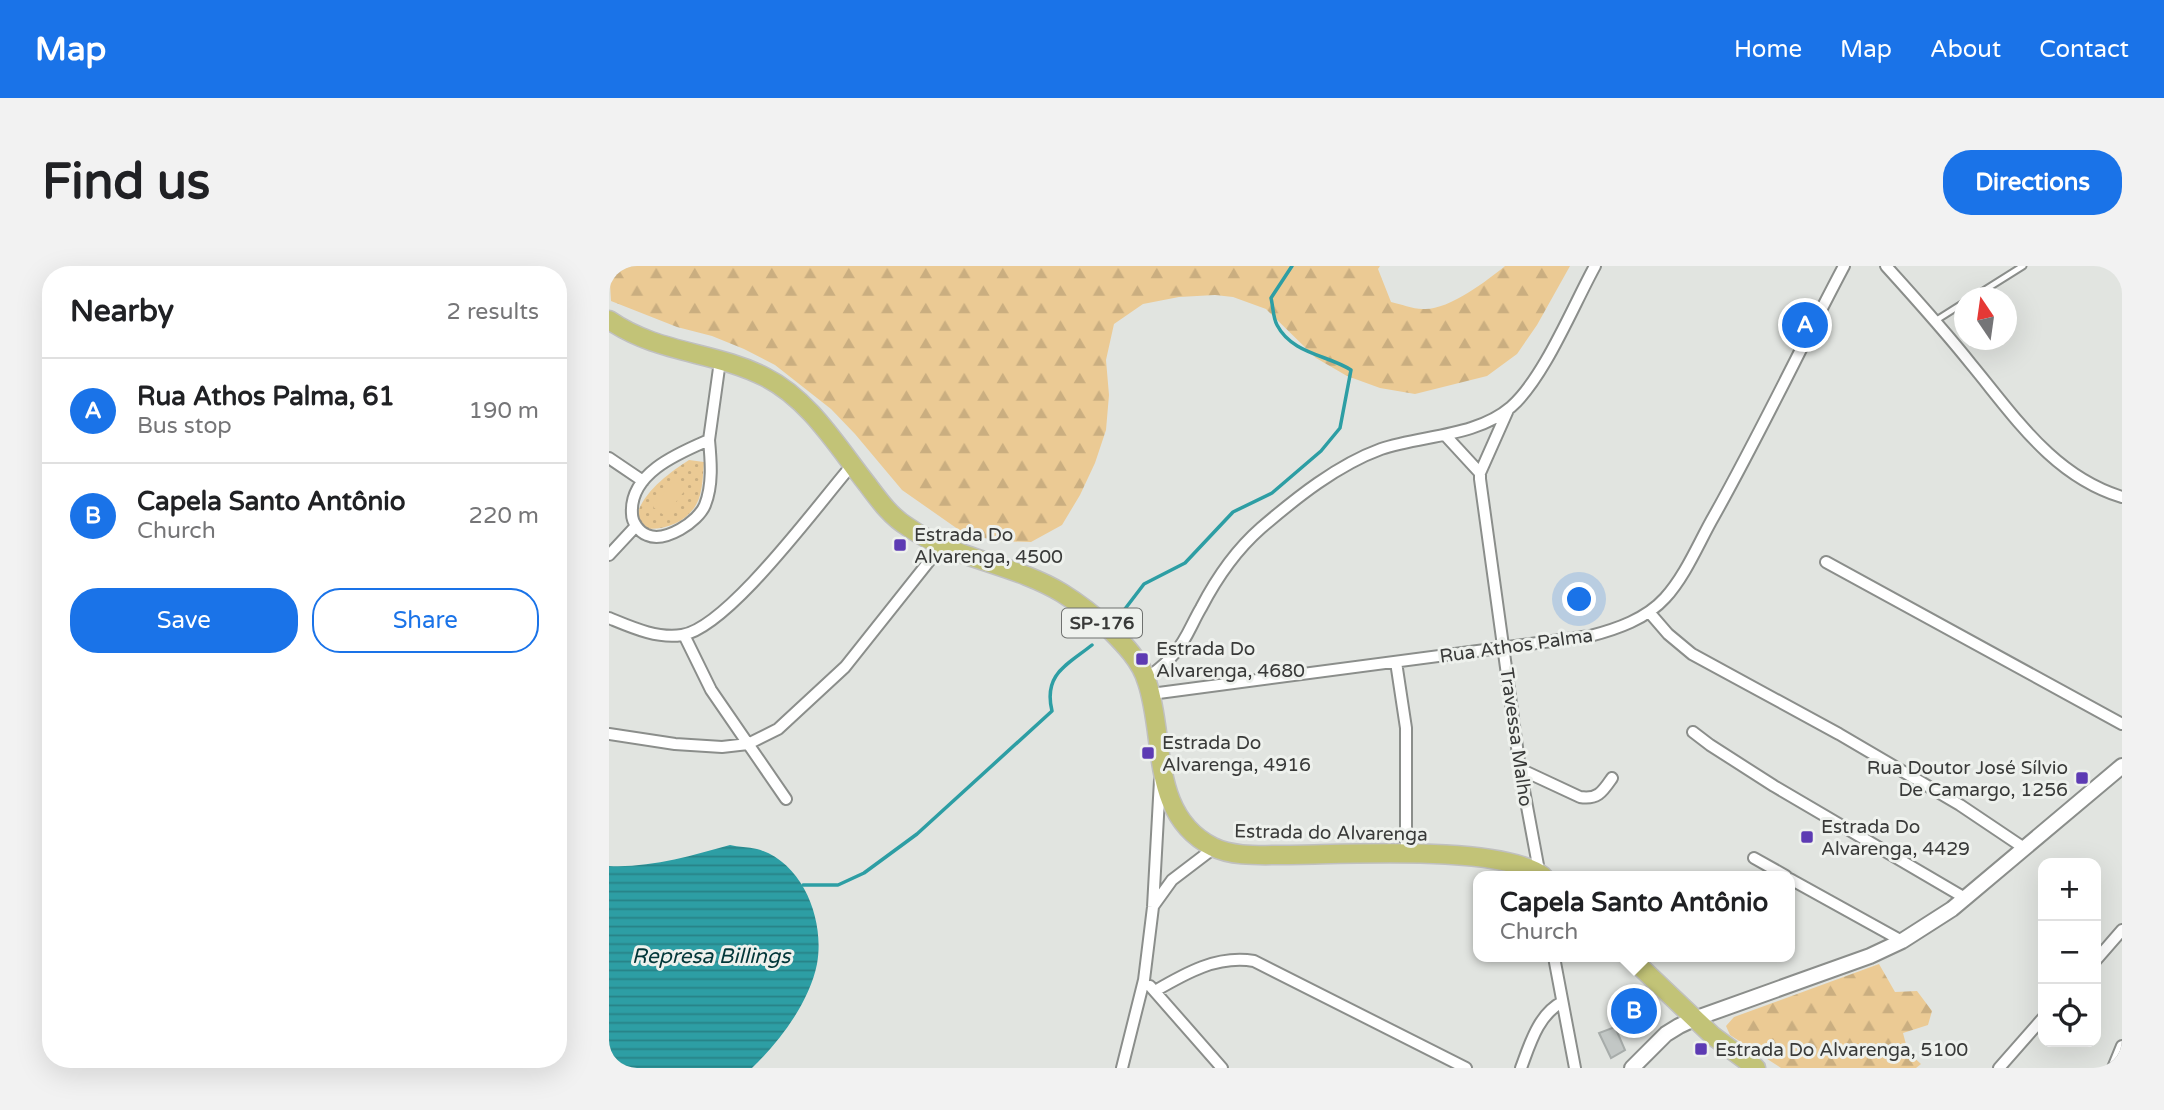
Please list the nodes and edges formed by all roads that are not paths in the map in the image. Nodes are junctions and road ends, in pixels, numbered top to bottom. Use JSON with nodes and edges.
{"nodes":[{"id":1,"x":1595,"y":266,"type":"edge"},
{"id":2,"x":1844,"y":266,"type":"edge"},
{"id":3,"x":1886,"y":266,"type":"edge"},
{"id":4,"x":2022,"y":266,"type":"edge"},
{"id":5,"x":1989,"y":287,"type":"edge"},
{"id":6,"x":1954,"y":309,"type":"edge"},
{"id":7,"x":609,"y":320,"type":"edge"},
{"id":8,"x":1935,"y":321,"type":"junction"},
{"id":9,"x":720,"y":361,"type":"junction"},
{"id":10,"x":1508,"y":410,"type":"junction"},
{"id":11,"x":1445,"y":435,"type":"junction"},
{"id":12,"x":709,"y":440,"type":"junction"},
{"id":13,"x":609,"y":458,"type":"edge"},
{"id":14,"x":852,"y":465,"type":"junction"},
{"id":15,"x":1480,"y":473,"type":"junction"},
{"id":16,"x":643,"y":481,"type":"junction"},
{"id":17,"x":2122,"y":498,"type":"edge"},
{"id":18,"x":636,"y":526,"type":"junction"},
{"id":19,"x":942,"y":545,"type":"junction"},
{"id":20,"x":609,"y":555,"type":"edge"},
{"id":21,"x":1826,"y":562,"type":"dead end"},
{"id":22,"x":1649,"y":612,"type":"junction"},
{"id":23,"x":609,"y":618,"type":"edge"},
{"id":24,"x":684,"y":635,"type":"junction"},
{"id":25,"x":1504,"y":648,"type":"junction"},
{"id":26,"x":1396,"y":662,"type":"junction"},
{"id":27,"x":1148,"y":686,"type":"junction"},
{"id":28,"x":2122,"y":724,"type":"edge"},
{"id":29,"x":1693,"y":732,"type":"dead end"},
{"id":30,"x":609,"y":734,"type":"edge"},
{"id":31,"x":748,"y":744,"type":"junction"},
{"id":32,"x":1161,"y":766,"type":"junction"},
{"id":33,"x":2122,"y":766,"type":"edge"},
{"id":34,"x":1520,"y":769,"type":"junction"},
{"id":35,"x":1612,"y":778,"type":"dead end"},
{"id":36,"x":786,"y":799,"type":"dead end"},
{"id":37,"x":1214,"y":848,"type":"junction"},
{"id":38,"x":2024,"y":848,"type":"junction"},
{"id":39,"x":1406,"y":854,"type":"junction"},
{"id":40,"x":1754,"y":858,"type":"dead end"},
{"id":41,"x":1531,"y":871,"type":"edge"},
{"id":42,"x":1540,"y":871,"type":"edge"},
{"id":43,"x":1777,"y":871,"type":"edge"},
{"id":44,"x":1795,"y":881,"type":"edge"},
{"id":45,"x":1965,"y":898,"type":"junction"},
{"id":46,"x":1153,"y":907,"type":"junction"},
{"id":47,"x":2122,"y":930,"type":"edge"},
{"id":48,"x":1902,"y":941,"type":"junction"},
{"id":49,"x":2101,"y":954,"type":"edge"},
{"id":50,"x":1555,"y":962,"type":"edge"},
{"id":51,"x":1635,"y":962,"type":"edge"},
{"id":52,"x":1144,"y":979,"type":"junction"},
{"id":53,"x":1155,"y":991,"type":"junction"},
{"id":54,"x":1562,"y":1002,"type":"junction"},
{"id":55,"x":1693,"y":1019,"type":"junction"},
{"id":56,"x":2038,"y":1024,"type":"edge"},
{"id":57,"x":2122,"y":1046,"type":"edge"},
{"id":58,"x":1122,"y":1068,"type":"edge"},
{"id":59,"x":1222,"y":1068,"type":"edge"},
{"id":60,"x":1466,"y":1068,"type":"edge"},
{"id":61,"x":1521,"y":1068,"type":"edge"},
{"id":62,"x":1575,"y":1068,"type":"edge"},
{"id":63,"x":1632,"y":1068,"type":"edge"},
{"id":64,"x":1756,"y":1068,"type":"edge"},
{"id":65,"x":2000,"y":1068,"type":"edge"},
{"id":66,"x":2113,"y":1068,"type":"edge"}],
"edges":[{"from":1,"to":10,"type":"street"},
{"from":2,"to":22,"type":"street","name":"Rua Athos Palma"},
{"from":3,"to":8,"type":"street"},
{"from":4,"to":5,"type":"lane"},
{"from":6,"to":8,"type":"lane"},
{"from":7,"to":9,"type":"main road","name":"Estrada do Alvarenga","number":"SP-176"},
{"from":8,"to":17,"type":"street"},
{"from":9,"to":12,"type":"street"},
{"from":9,"to":14,"type":"main road","name":"Estrada do Alvarenga","number":"SP-176"},
{"from":10,"to":11,"type":"street"},
{"from":10,"to":15,"type":"street"},
{"from":11,"to":15,"type":"street"},
{"from":11,"to":27,"type":"street"},
{"from":12,"to":16,"type":"street"},
{"from":12,"to":18,"type":"street"},
{"from":13,"to":16,"type":"street"},
{"from":14,"to":19,"type":"main road","name":"Estrada do Alvarenga","number":"SP-176"},
{"from":14,"to":24,"type":"street"},
{"from":15,"to":25,"type":"street","name":"Travessa Malho"},
{"from":16,"to":18,"type":"street"},
{"from":18,"to":20,"type":"street"},
{"from":19,"to":27,"type":"main road","name":"Estrada do Alvarenga","number":"SP-176"},
{"from":19,"to":31,"type":"street"},
{"from":21,"to":28,"type":"street"},
{"from":22,"to":25,"type":"street","name":"Rua Athos Palma"},
{"from":22,"to":38,"type":"street"},
{"from":23,"to":24,"type":"street"},
{"from":24,"to":31,"type":"street"},
{"from":25,"to":26,"type":"street","name":"Rua Athos Palma"},
{"from":25,"to":34,"type":"street","name":"Travessa Malho"},
{"from":26,"to":27,"type":"street","name":"Rua Athos Palma"},
{"from":26,"to":39,"type":"street"},
{"from":27,"to":32,"type":"main road","name":"Estrada do Alvarenga","number":"SP-176"},
{"from":29,"to":45,"type":"street"},
{"from":30,"to":31,"type":"street"},
{"from":31,"to":36,"type":"street"},
{"from":32,"to":37,"type":"main road","name":"Estrada do Alvarenga","number":"SP-176"},
{"from":32,"to":46,"type":"street"},
{"from":33,"to":38,"type":"street"},
{"from":34,"to":35,"type":"street"},
{"from":34,"to":42,"type":"street","name":"Travessa Malho"},
{"from":37,"to":39,"type":"main road","name":"Estrada do Alvarenga","number":"SP-176"},
{"from":37,"to":46,"type":"street"},
{"from":38,"to":45,"type":"street"},
{"from":39,"to":41,"type":"main road","name":"Estrada do Alvarenga","number":"SP-176"},
{"from":40,"to":43,"type":"street"},
{"from":44,"to":48,"type":"street"},
{"from":45,"to":48,"type":"street"},
{"from":46,"to":52,"type":"street"},
{"from":47,"to":49,"type":"street"},
{"from":48,"to":55,"type":"street"},
{"from":50,"to":54,"type":"street"},
{"from":51,"to":55,"type":"main road"},
{"from":52,"to":53,"type":"street"},
{"from":52,"to":58,"type":"street"},
{"from":53,"to":59,"type":"street"},
{"from":53,"to":60,"type":"street"},
{"from":54,"to":61,"type":"street"},
{"from":54,"to":62,"type":"street"},
{"from":55,"to":63,"type":"street"},
{"from":55,"to":64,"type":"main road"},
{"from":56,"to":65,"type":"street"},
{"from":57,"to":66,"type":"street"}]}
